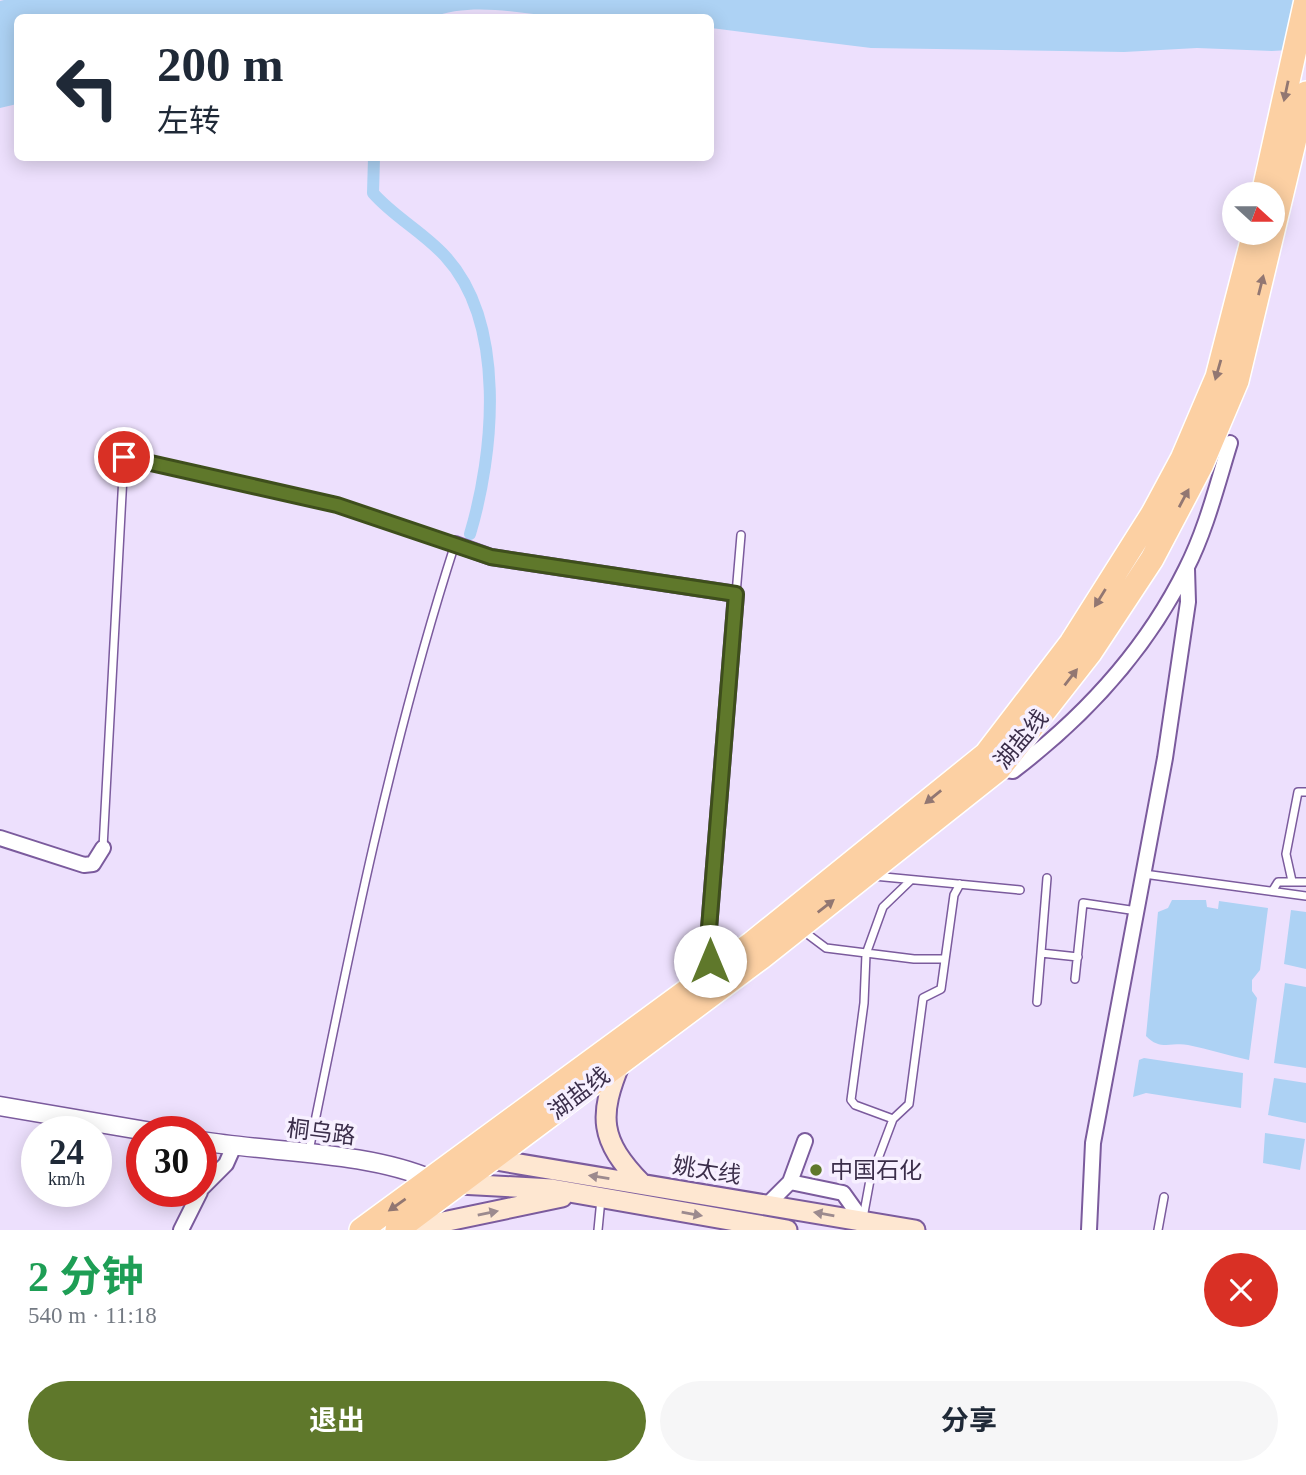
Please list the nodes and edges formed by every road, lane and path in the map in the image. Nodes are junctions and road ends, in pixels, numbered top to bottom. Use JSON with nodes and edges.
{"nodes":[{"id":1,"x":1306,"y":0,"type":"edge"},
{"id":2,"x":1306,"y":93,"type":"edge"},
{"id":3,"x":1267,"y":182,"type":"edge"},
{"id":4,"x":1251,"y":245,"type":"edge"},
{"id":5,"x":1230,"y":443,"type":"dead end"},
{"id":6,"x":741,"y":535,"type":"dead end"},
{"id":7,"x":455,"y":544,"type":"junction"},
{"id":8,"x":1187,"y":569,"type":"junction"},
{"id":9,"x":736,"y":594,"type":"junction"},
{"id":10,"x":999,"y":769,"type":"junction"},
{"id":11,"x":1306,"y":792,"type":"edge"},
{"id":12,"x":0,"y":838,"type":"edge"},
{"id":13,"x":103,"y":848,"type":"joint"},
{"id":14,"x":1144,"y":874,"type":"junction"},
{"id":15,"x":864,"y":876,"type":"junction"},
{"id":16,"x":1047,"y":878,"type":"dead end"},
{"id":17,"x":911,"y":880,"type":"junction"},
{"id":18,"x":1292,"y":881,"type":"junction"},
{"id":19,"x":1306,"y":882,"type":"edge"},
{"id":20,"x":960,"y":884,"type":"junction"},
{"id":21,"x":1020,"y":890,"type":"dead end"},
{"id":22,"x":1273,"y":890,"type":"junction"},
{"id":23,"x":1306,"y":896,"type":"edge"},
{"id":24,"x":1137,"y":911,"type":"junction"},
{"id":25,"x":798,"y":928,"type":"junction"},
{"id":26,"x":1041,"y":953,"type":"junction"},
{"id":27,"x":866,"y":954,"type":"junction"},
{"id":28,"x":1078,"y":957,"type":"junction"},
{"id":29,"x":945,"y":958,"type":"junction"},
{"id":30,"x":714,"y":972,"type":"junction"},
{"id":31,"x":1075,"y":979,"type":"dead end"},
{"id":32,"x":1037,"y":1002,"type":"dead end"},
{"id":33,"x":621,"y":1061,"type":"junction"},
{"id":34,"x":0,"y":1106,"type":"edge"},
{"id":35,"x":893,"y":1119,"type":"junction"},
{"id":36,"x":126,"y":1128,"type":"edge"},
{"id":37,"x":805,"y":1141,"type":"dead end"},
{"id":38,"x":217,"y":1143,"type":"edge"},
{"id":39,"x":234,"y":1146,"type":"junction"},
{"id":40,"x":308,"y":1155,"type":"junction"},
{"id":41,"x":490,"y":1159,"type":"junction"},
{"id":42,"x":459,"y":1172,"type":"junction"},
{"id":43,"x":217,"y":1173,"type":"edge"},
{"id":44,"x":433,"y":1180,"type":"junction"},
{"id":45,"x":790,"y":1182,"type":"junction"},
{"id":46,"x":642,"y":1184,"type":"junction"},
{"id":47,"x":577,"y":1194,"type":"junction"},
{"id":48,"x":1164,"y":1197,"type":"dead end"},
{"id":49,"x":601,"y":1198,"type":"junction"},
{"id":50,"x":767,"y":1205,"type":"junction"},
{"id":51,"x":192,"y":1207,"type":"edge"},
{"id":52,"x":725,"y":1225,"type":"edge"},
{"id":53,"x":861,"y":1226,"type":"edge"},
{"id":54,"x":181,"y":1230,"type":"edge"},
{"id":55,"x":361,"y":1230,"type":"edge"},
{"id":56,"x":397,"y":1230,"type":"edge"},
{"id":57,"x":422,"y":1230,"type":"edge"},
{"id":58,"x":598,"y":1230,"type":"edge"},
{"id":59,"x":787,"y":1230,"type":"edge"},
{"id":60,"x":915,"y":1230,"type":"edge"},
{"id":61,"x":1089,"y":1230,"type":"edge"},
{"id":62,"x":1158,"y":1230,"type":"edge"}],
"edges":[{"from":1,"to":3,"type":"main road","one_way":true},
{"from":10,"to":2,"type":"main road","name":"湖盐线","one_way":true},
{"from":4,"to":30,"type":"main road","name":"湖盐线","one_way":true},
{"from":5,"to":8,"type":"street"},
{"from":6,"to":9,"type":"lane"},
{"from":7,"to":9,"type":"street"},
{"from":7,"to":13,"type":"lane"},
{"from":7,"to":40,"type":"lane"},
{"from":8,"to":10,"type":"street"},
{"from":8,"to":14,"type":"street"},
{"from":9,"to":30,"type":"street"},
{"from":10,"to":15,"type":"main road","name":"湖盐线"},
{"from":11,"to":18,"type":"lane"},
{"from":12,"to":13,"type":"street"},
{"from":14,"to":22,"type":"lane"},
{"from":14,"to":24,"type":"street"},
{"from":15,"to":17,"type":"lane"},
{"from":25,"to":15,"type":"main road","name":"湖盐线","one_way":true},
{"from":16,"to":26,"type":"lane"},
{"from":17,"to":20,"type":"lane"},
{"from":17,"to":27,"type":"lane"},
{"from":18,"to":19,"type":"lane"},
{"from":18,"to":22,"type":"lane"},
{"from":20,"to":21,"type":"lane"},
{"from":20,"to":29,"type":"lane"},
{"from":22,"to":23,"type":"lane"},
{"from":24,"to":28,"type":"lane"},
{"from":24,"to":61,"type":"street"},
{"from":25,"to":27,"type":"lane"},
{"from":25,"to":33,"type":"main road","name":"湖盐线"},
{"from":26,"to":28,"type":"lane"},
{"from":26,"to":32,"type":"lane"},
{"from":27,"to":29,"type":"lane"},
{"from":27,"to":35,"type":"lane"},
{"from":28,"to":31,"type":"lane"},
{"from":29,"to":35,"type":"lane"},
{"from":30,"to":42,"type":"main road","name":"湖盐线"},
{"from":33,"to":41,"type":"main road","name":"湖盐线"},
{"from":33,"to":46,"type":"main road"},
{"from":34,"to":36,"type":"street"},
{"from":35,"to":53,"type":"lane"},
{"from":37,"to":45,"type":"street"},
{"from":38,"to":39,"type":"street","name":"桐乌路"},
{"from":39,"to":40,"type":"street","name":"桐乌路"},
{"from":39,"to":43,"type":"street"},
{"from":40,"to":44,"type":"street","name":"桐乌路"},
{"from":41,"to":42,"type":"main road"},
{"from":46,"to":41,"type":"main road","name":"姚太线","one_way":true},
{"from":42,"to":44,"type":"main road"},
{"from":42,"to":47,"type":"main road","name":"姚太线"},
{"from":42,"to":56,"type":"main road","name":"湖盐线"},
{"from":44,"to":55,"type":"main road","one_way":true},
{"from":45,"to":50,"type":"street"},
{"from":45,"to":53,"type":"street"},
{"from":46,"to":50,"type":"main road","name":"姚太线"},
{"from":47,"to":49,"type":"main road","name":"姚太线"},
{"from":57,"to":47,"type":"main road","one_way":true},
{"from":48,"to":62,"type":"lane"},
{"from":49,"to":52,"type":"main road","name":"姚太线","one_way":true},
{"from":49,"to":58,"type":"lane"},
{"from":53,"to":50,"type":"main road","name":"姚太线","one_way":true},
{"from":51,"to":54,"type":"street"},
{"from":52,"to":59,"type":"main road","name":"姚太线"},
{"from":53,"to":60,"type":"main road","name":"姚太线"}]}
